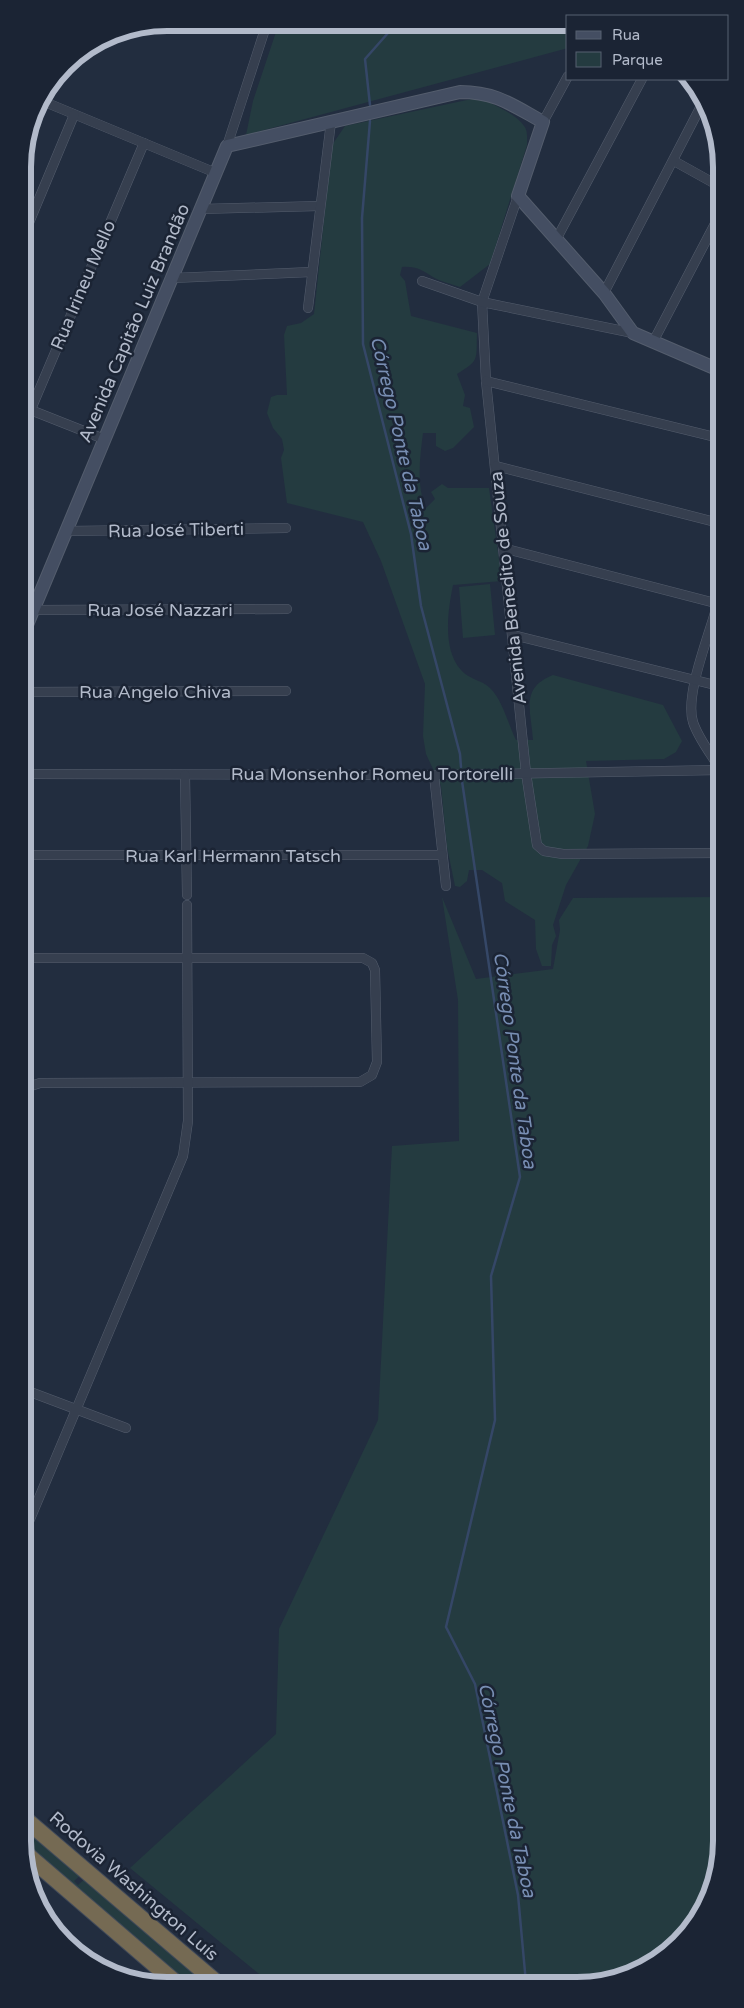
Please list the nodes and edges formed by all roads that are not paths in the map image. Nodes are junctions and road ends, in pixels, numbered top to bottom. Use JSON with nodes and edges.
{"nodes":[{"id":1,"x":264,"y":32,"type":"edge"},
{"id":2,"x":566,"y":80,"type":"edge"},
{"id":3,"x":641,"y":80,"type":"edge"},
{"id":4,"x":48,"y":103,"type":"edge"},
{"id":5,"x":700,"y":109,"type":"edge"},
{"id":6,"x":74,"y":115,"type":"junction"},
{"id":7,"x":331,"y":122,"type":"junction"},
{"id":8,"x":543,"y":122,"type":"junction"},
{"id":9,"x":144,"y":144,"type":"junction"},
{"id":10,"x":227,"y":146,"type":"junction"},
{"id":11,"x":674,"y":162,"type":"junction"},
{"id":12,"x":216,"y":173,"type":"junction"},
{"id":13,"x":713,"y":183,"type":"edge"},
{"id":14,"x":518,"y":196,"type":"junction"},
{"id":15,"x":319,"y":206,"type":"junction"},
{"id":16,"x":200,"y":210,"type":"junction"},
{"id":17,"x":32,"y":216,"type":"edge"},
{"id":18,"x":713,"y":228,"type":"edge"},
{"id":19,"x":556,"y":238,"type":"junction"},
{"id":20,"x":311,"y":272,"type":"junction"},
{"id":21,"x":172,"y":278,"type":"junction"},
{"id":22,"x":422,"y":281,"type":"dead end"},
{"id":23,"x":604,"y":293,"type":"junction"},
{"id":24,"x":482,"y":302,"type":"junction"},
{"id":25,"x":308,"y":308,"type":"dead end"},
{"id":26,"x":633,"y":333,"type":"junction"},
{"id":27,"x":654,"y":342,"type":"junction"},
{"id":28,"x":713,"y":364,"type":"edge"},
{"id":29,"x":486,"y":380,"type":"junction"},
{"id":30,"x":32,"y":397,"type":"edge"},
{"id":31,"x":32,"y":410,"type":"edge"},
{"id":32,"x":713,"y":436,"type":"edge"},
{"id":33,"x":104,"y":439,"type":"junction"},
{"id":34,"x":496,"y":466,"type":"junction"},
{"id":35,"x":713,"y":520,"type":"edge"},
{"id":36,"x":286,"y":528,"type":"dead end"},
{"id":37,"x":66,"y":531,"type":"junction"},
{"id":38,"x":503,"y":548,"type":"junction"},
{"id":39,"x":713,"y":600,"type":"edge"},
{"id":40,"x":33,"y":610,"type":"junction"},
{"id":41,"x":287,"y":610,"type":"dead end"},
{"id":42,"x":32,"y":613,"type":"edge"},
{"id":43,"x":713,"y":623,"type":"edge"},
{"id":44,"x":513,"y":635,"type":"junction"},
{"id":45,"x":696,"y":679,"type":"junction"},
{"id":46,"x":713,"y":684,"type":"edge"},
{"id":47,"x":286,"y":691,"type":"dead end"},
{"id":48,"x":32,"y":692,"type":"edge"},
{"id":49,"x":713,"y":757,"type":"edge"},
{"id":50,"x":713,"y":770,"type":"edge"},
{"id":51,"x":526,"y":773,"type":"junction"},
{"id":52,"x":32,"y":774,"type":"edge"},
{"id":53,"x":186,"y":775,"type":"junction"},
{"id":54,"x":434,"y":775,"type":"junction"},
{"id":55,"x":713,"y":853,"type":"edge"},
{"id":56,"x":32,"y":855,"type":"edge"},
{"id":57,"x":187,"y":856,"type":"junction"},
{"id":58,"x":442,"y":856,"type":"junction"},
{"id":59,"x":446,"y":886,"type":"dead end"},
{"id":60,"x":187,"y":895,"type":"dead end"},
{"id":61,"x":186,"y":906,"type":"dead end"},
{"id":62,"x":187,"y":957,"type":"junction"},
{"id":63,"x":32,"y":958,"type":"edge"},
{"id":64,"x":188,"y":1082,"type":"junction"},
{"id":65,"x":31,"y":1086,"type":"edge"},
{"id":66,"x":31,"y":1392,"type":"edge"},
{"id":67,"x":77,"y":1408,"type":"junction"},
{"id":68,"x":126,"y":1428,"type":"dead end"},
{"id":69,"x":31,"y":1517,"type":"edge"},
{"id":70,"x":31,"y":1824,"type":"edge"},
{"id":71,"x":32,"y":1859,"type":"edge"},
{"id":72,"x":168,"y":1977,"type":"edge"},
{"id":73,"x":209,"y":1977,"type":"edge"}],
"edges":[{"from":1,"to":10,"type":"street","name":"Avenida Capitão Luiz Brandão"},
{"from":2,"to":8,"type":"street"},
{"from":3,"to":19,"type":"street"},
{"from":4,"to":6,"type":"street"},
{"from":5,"to":11,"type":"street"},
{"from":6,"to":9,"type":"street"},
{"from":6,"to":17,"type":"street"},
{"from":7,"to":8,"type":"street"},
{"from":7,"to":10,"type":"street"},
{"from":7,"to":15,"type":"street"},
{"from":8,"to":14,"type":"street"},
{"from":9,"to":12,"type":"street"},
{"from":9,"to":30,"type":"street","name":"Rua Irineu Mello"},
{"from":10,"to":12,"type":"street","name":"Avenida Capitão Luiz Brandão"},
{"from":11,"to":13,"type":"street"},
{"from":11,"to":23,"type":"street"},
{"from":12,"to":16,"type":"street","name":"Avenida Capitão Luiz Brandão"},
{"from":14,"to":19,"type":"street"},
{"from":14,"to":24,"type":"street"},
{"from":15,"to":16,"type":"street"},
{"from":15,"to":20,"type":"street"},
{"from":16,"to":21,"type":"street","name":"Avenida Capitão Luiz Brandão"},
{"from":18,"to":27,"type":"street"},
{"from":19,"to":23,"type":"street"},
{"from":20,"to":21,"type":"street"},
{"from":20,"to":25,"type":"street"},
{"from":21,"to":33,"type":"street","name":"Avenida Capitão Luiz Brandão"},
{"from":22,"to":24,"type":"street"},
{"from":23,"to":26,"type":"street"},
{"from":24,"to":26,"type":"street"},
{"from":24,"to":29,"type":"street","name":"Avenida Benedito de Souza"},
{"from":26,"to":27,"type":"street"},
{"from":27,"to":28,"type":"street"},
{"from":29,"to":32,"type":"street"},
{"from":29,"to":34,"type":"street","name":"Avenida Benedito de Souza"},
{"from":31,"to":33,"type":"street"},
{"from":33,"to":37,"type":"street","name":"Avenida Capitão Luiz Brandão"},
{"from":34,"to":35,"type":"street"},
{"from":34,"to":38,"type":"street","name":"Avenida Benedito de Souza"},
{"from":36,"to":37,"type":"street","name":"Rua José Tiberti"},
{"from":37,"to":40,"type":"street","name":"Avenida Capitão Luiz Brandão"},
{"from":38,"to":39,"type":"street"},
{"from":38,"to":44,"type":"street","name":"Avenida Benedito de Souza"},
{"from":40,"to":41,"type":"street","name":"Rua José Nazzari"},
{"from":40,"to":42,"type":"street","name":"Avenida Capitão Luiz Brandão"},
{"from":43,"to":45,"type":"street"},
{"from":44,"to":45,"type":"street"},
{"from":44,"to":51,"type":"street","name":"Avenida Benedito de Souza"},
{"from":45,"to":46,"type":"street"},
{"from":45,"to":49,"type":"street"},
{"from":47,"to":48,"type":"street","name":"Rua Angelo Chiva"},
{"from":50,"to":51,"type":"street","name":"Rua Monsenhor Romeu Tortorelli"},
{"from":51,"to":54,"type":"street","name":"Rua Monsenhor Romeu Tortorelli"},
{"from":51,"to":55,"type":"street","name":"Avenida Benedito de Souza"},
{"from":52,"to":53,"type":"street","name":"Rua Monsenhor Romeu Tortorelli"},
{"from":53,"to":54,"type":"street","name":"Rua Monsenhor Romeu Tortorelli"},
{"from":53,"to":57,"type":"street"},
{"from":54,"to":58,"type":"street"},
{"from":56,"to":57,"type":"street","name":"Rua Karl Hermann Tatsch"},
{"from":57,"to":58,"type":"street","name":"Rua Karl Hermann Tatsch"},
{"from":57,"to":60,"type":"street"},
{"from":58,"to":59,"type":"street"},
{"from":61,"to":62,"type":"street"},
{"from":62,"to":63,"type":"street"},
{"from":62,"to":64,"type":"street"},
{"from":62,"to":64,"type":"street"},
{"from":64,"to":65,"type":"street"},
{"from":64,"to":67,"type":"street"},
{"from":66,"to":67,"type":"street"},
{"from":67,"to":68,"type":"street"},
{"from":67,"to":69,"type":"street"},
{"from":70,"to":73,"type":"highway","name":"Rodovia Washington Luís"},
{"from":71,"to":72,"type":"highway"}]}
